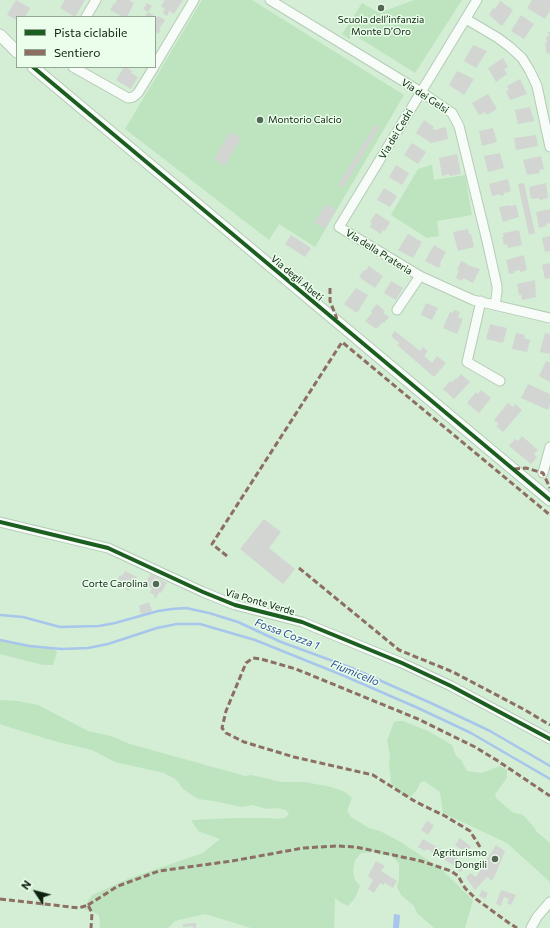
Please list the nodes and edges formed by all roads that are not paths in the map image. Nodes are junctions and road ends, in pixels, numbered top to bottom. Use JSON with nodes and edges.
{"nodes":[{"id":1,"x":96,"y":0,"type":"edge"},
{"id":2,"x":194,"y":0,"type":"edge"},
{"id":3,"x":270,"y":0,"type":"edge"},
{"id":4,"x":477,"y":0,"type":"edge"},
{"id":5,"x":87,"y":16,"type":"edge"},
{"id":6,"x":466,"y":19,"type":"junction"},
{"id":7,"x":0,"y":35,"type":"edge"},
{"id":8,"x":16,"y":51,"type":"edge"},
{"id":9,"x":156,"y":63,"type":"edge"},
{"id":10,"x":34,"y":68,"type":"edge"},
{"id":11,"x":75,"y":68,"type":"edge"},
{"id":12,"x":153,"y":68,"type":"edge"},
{"id":13,"x":421,"y":92,"type":"junction"},
{"id":14,"x":547,"y":122,"type":"edge"},
{"id":15,"x":550,"y":147,"type":"edge"},
{"id":16,"x":339,"y":227,"type":"joint"},
{"id":17,"x":420,"y":276,"type":"junction"},
{"id":18,"x":481,"y":301,"type":"junction"},
{"id":19,"x":494,"y":305,"type":"junction"},
{"id":20,"x":397,"y":310,"type":"dead end"},
{"id":21,"x":550,"y":318,"type":"edge"},
{"id":22,"x":500,"y":381,"type":"dead end"},
{"id":23,"x":550,"y":447,"type":"edge"},
{"id":24,"x":543,"y":473,"type":"dead end"},
{"id":25,"x":550,"y":500,"type":"edge"},
{"id":26,"x":0,"y":522,"type":"edge"},
{"id":27,"x":550,"y":739,"type":"edge"},
{"id":28,"x":550,"y":902,"type":"edge"},
{"id":29,"x":532,"y":928,"type":"edge"}],
"edges":[{"from":1,"to":5,"type":"street"},
{"from":2,"to":9,"type":"street"},
{"from":3,"to":13,"type":"street","name":"Via dei Gelsi"},
{"from":4,"to":6,"type":"street","name":"Via dei Cedri"},
{"from":6,"to":13,"type":"street","name":"Via dei Cedri"},
{"from":6,"to":14,"type":"street"},
{"from":7,"to":8,"type":"street"},
{"from":10,"to":25,"type":"street","name":"Via degli Abeti"},
{"from":11,"to":12,"type":"street"},
{"from":13,"to":16,"type":"street","name":"Via dei Cedri"},
{"from":13,"to":19,"type":"street","name":"Via dei Gelsi"},
{"from":14,"to":15,"type":"street"},
{"from":16,"to":17,"type":"street","name":"Via della Prateria"},
{"from":17,"to":18,"type":"street","name":"Via della Prateria"},
{"from":17,"to":20,"type":"street","name":"Via della Prateria"},
{"from":18,"to":19,"type":"street","name":"Via della Prateria"},
{"from":18,"to":22,"type":"street"},
{"from":19,"to":21,"type":"street","name":"Via della Prateria"},
{"from":23,"to":24,"type":"street"},
{"from":26,"to":27,"type":"street","name":"Via Ponte Verde"},
{"from":28,"to":29,"type":"street"}]}
